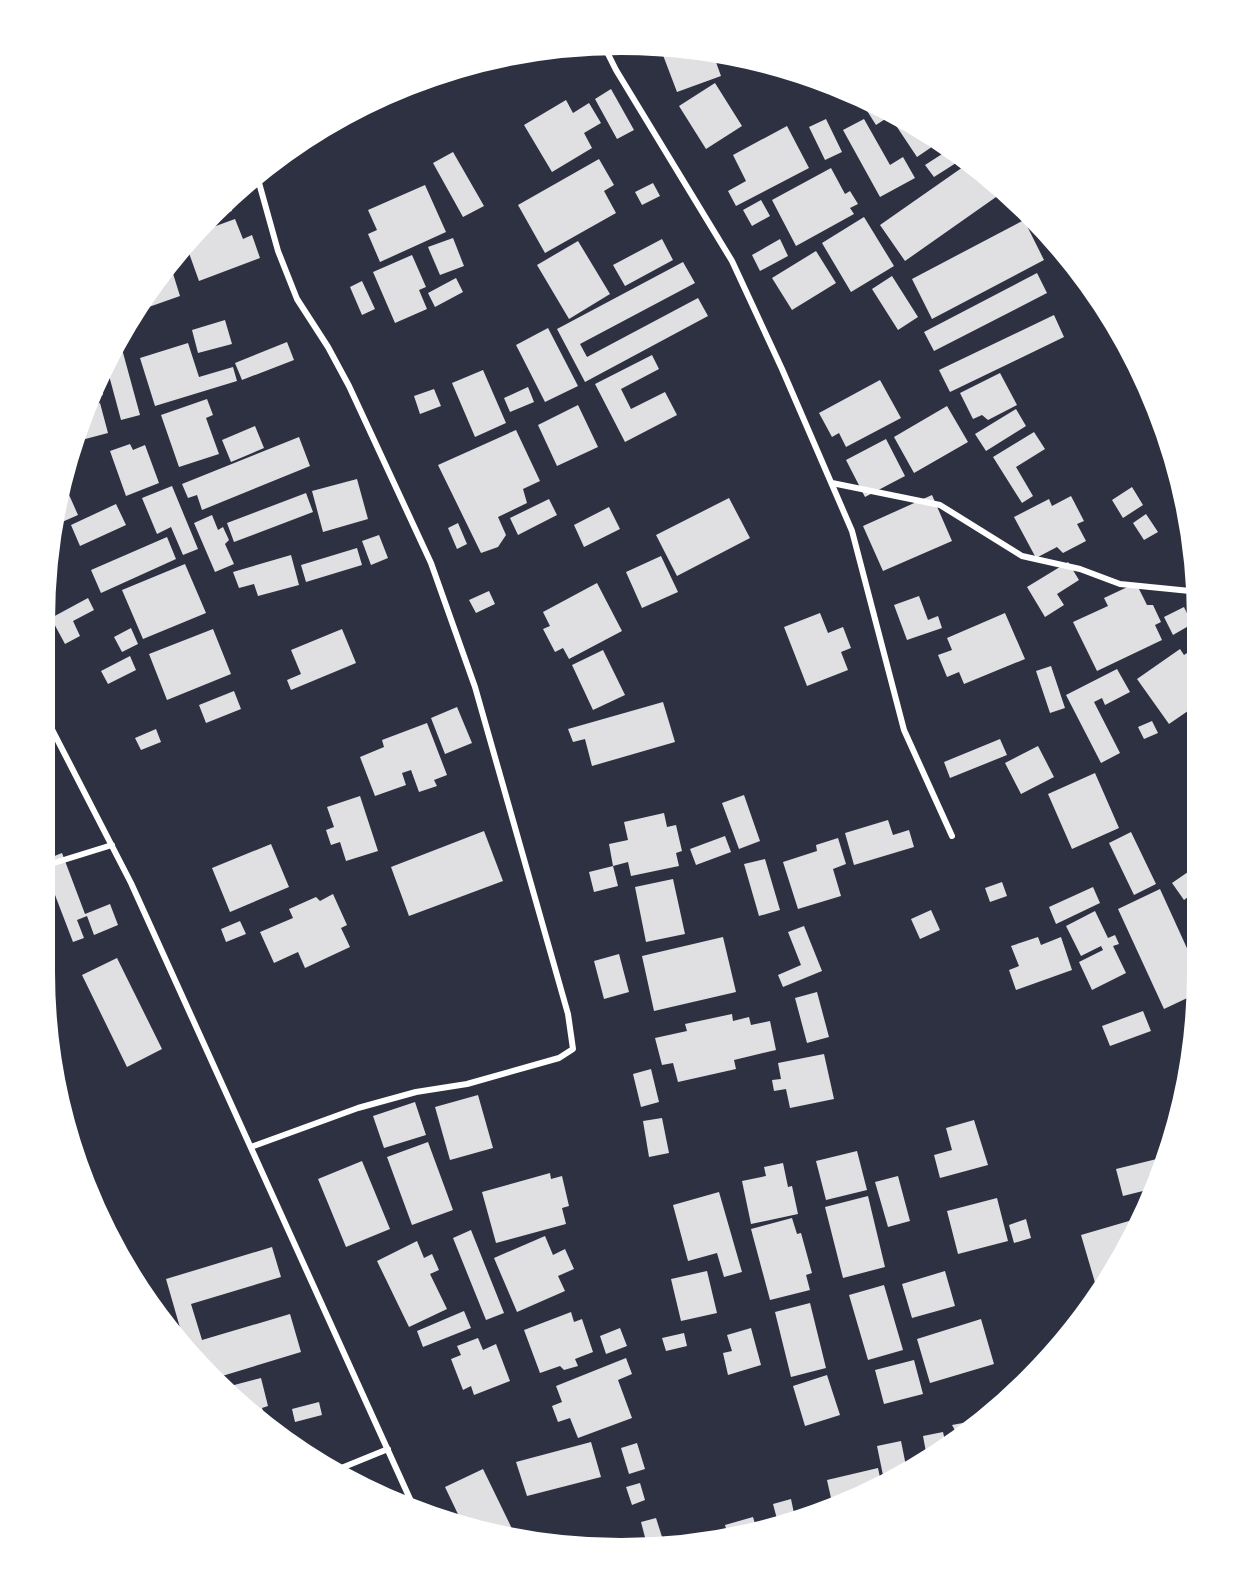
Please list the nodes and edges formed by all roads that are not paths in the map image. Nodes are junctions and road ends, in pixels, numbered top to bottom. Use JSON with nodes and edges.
{"nodes":[{"id":1,"x":607,"y":51,"type":"edge"},
{"id":2,"x":259,"y":181,"type":"edge"},
{"id":3,"x":832,"y":483,"type":"junction"},
{"id":4,"x":1190,"y":591,"type":"edge"},
{"id":5,"x":51,"y":727,"type":"edge"},
{"id":6,"x":952,"y":836,"type":"dead end"},
{"id":7,"x":112,"y":845,"type":"junction"},
{"id":8,"x":51,"y":864,"type":"edge"},
{"id":9,"x":251,"y":1147,"type":"junction"},
{"id":10,"x":388,"y":1449,"type":"junction"},
{"id":11,"x":341,"y":1468,"type":"edge"},
{"id":12,"x":413,"y":1503,"type":"edge"}],
"edges":[{"from":1,"to":3,"type":"street"},
{"from":2,"to":9,"type":"street"},
{"from":3,"to":4,"type":"street"},
{"from":3,"to":6,"type":"street"},
{"from":5,"to":7,"type":"street"},
{"from":7,"to":8,"type":"street"},
{"from":7,"to":9,"type":"street"},
{"from":9,"to":10,"type":"street"},
{"from":10,"to":11,"type":"street"},
{"from":10,"to":12,"type":"street"}]}
